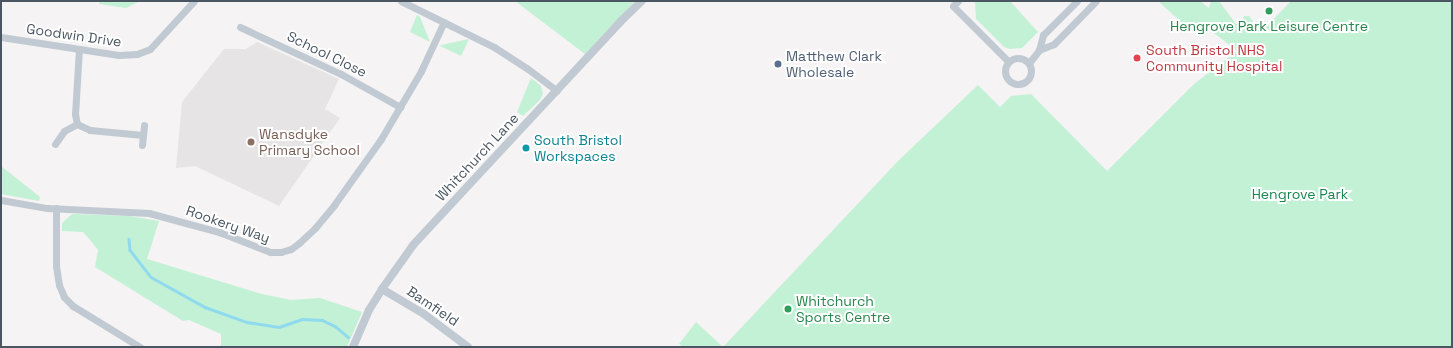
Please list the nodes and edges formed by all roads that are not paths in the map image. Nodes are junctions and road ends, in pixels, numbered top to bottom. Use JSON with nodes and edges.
{"nodes":[{"id":1,"x":194,"y":1,"type":"edge"},
{"id":2,"x":401,"y":1,"type":"edge"},
{"id":3,"x":642,"y":1,"type":"edge"},
{"id":4,"x":1077,"y":1,"type":"edge"},
{"id":5,"x":1096,"y":1,"type":"edge"},
{"id":6,"x":956,"y":4,"type":"edge"},
{"id":7,"x":444,"y":22,"type":"junction"},
{"id":8,"x":240,"y":27,"type":"dead end"},
{"id":9,"x":1,"y":37,"type":"edge"},
{"id":10,"x":79,"y":49,"type":"junction"},
{"id":11,"x":1039,"y":50,"type":"junction"},
{"id":12,"x":1008,"y":61,"type":"junction"},
{"id":13,"x":1029,"y":62,"type":"junction"},
{"id":14,"x":1008,"y":80,"type":"junction"},
{"id":15,"x":1002,"y":86,"type":"dead end"},
{"id":16,"x":557,"y":91,"type":"junction"},
{"id":17,"x":400,"y":107,"type":"junction"},
{"id":18,"x":77,"y":124,"type":"junction"},
{"id":19,"x":144,"y":125,"type":"dead end"},
{"id":20,"x":143,"y":135,"type":"junction"},
{"id":21,"x":55,"y":144,"type":"dead end"},
{"id":22,"x":142,"y":145,"type":"dead end"},
{"id":23,"x":1,"y":200,"type":"edge"},
{"id":24,"x":56,"y":208,"type":"junction"},
{"id":25,"x":382,"y":289,"type":"junction"},
{"id":26,"x":140,"y":347,"type":"edge"},
{"id":27,"x":353,"y":347,"type":"edge"},
{"id":28,"x":468,"y":347,"type":"edge"}],
"edges":[{"from":1,"to":10,"type":"street","name":"Goodwin Drive"},
{"from":2,"to":7,"type":"street"},
{"from":3,"to":16,"type":"street","name":"Whitchurch Lane"},
{"from":4,"to":11,"type":"street"},
{"from":5,"to":11,"type":"street"},
{"from":6,"to":12,"type":"street"},
{"from":7,"to":16,"type":"street"},
{"from":7,"to":17,"type":"street","name":"Rookery Way"},
{"from":8,"to":17,"type":"street","name":"School Close"},
{"from":9,"to":10,"type":"street","name":"Goodwin Drive"},
{"from":10,"to":18,"type":"street"},
{"from":11,"to":13,"type":"street"},
{"from":12,"to":13,"type":"street"},
{"from":12,"to":14,"type":"street"},
{"from":13,"to":14,"type":"street"},
{"from":14,"to":15,"type":"street"},
{"from":16,"to":25,"type":"street","name":"Whitchurch Lane"},
{"from":17,"to":24,"type":"street","name":"Rookery Way"},
{"from":18,"to":20,"type":"street"},
{"from":18,"to":21,"type":"street"},
{"from":19,"to":20,"type":"street"},
{"from":20,"to":22,"type":"street"},
{"from":23,"to":24,"type":"street","name":"Rookery Way"},
{"from":24,"to":26,"type":"street"},
{"from":25,"to":27,"type":"street","name":"Whitchurch Lane"},
{"from":25,"to":28,"type":"street","name":"Bamfield"}]}
